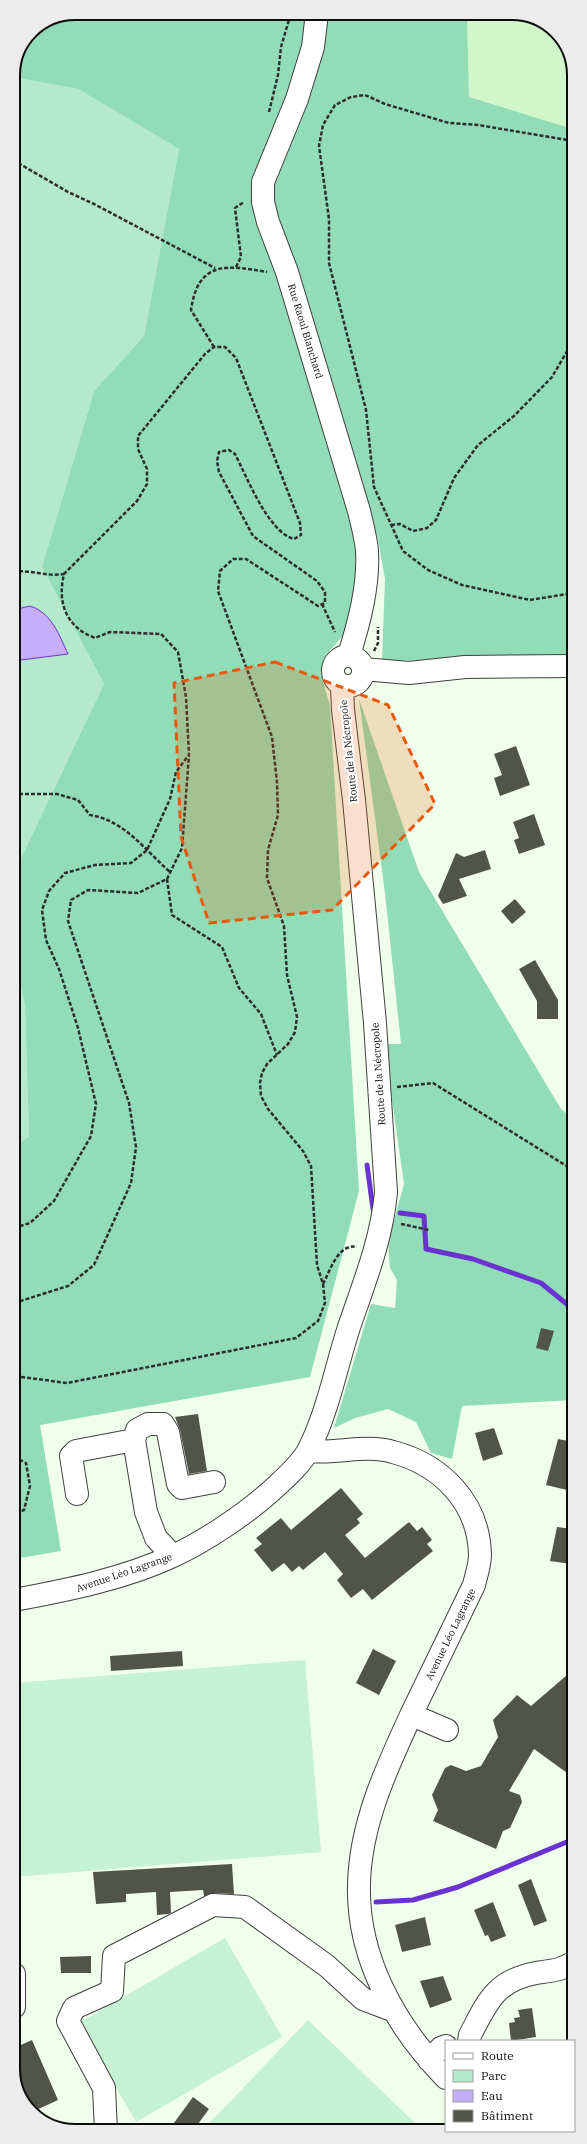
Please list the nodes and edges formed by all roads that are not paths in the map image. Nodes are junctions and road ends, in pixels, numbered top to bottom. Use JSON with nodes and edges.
{"nodes":[{"id":1,"x":316,"y":20,"type":"edge"},
{"id":2,"x":355,"y":657,"type":"junction"},
{"id":3,"x":567,"y":666,"type":"edge"},
{"id":4,"x":342,"y":686,"type":"joint"},
{"id":5,"x":134,"y":1440,"type":"junction"},
{"id":6,"x":309,"y":1451,"type":"junction"},
{"id":7,"x":214,"y":1482,"type":"dead end"},
{"id":8,"x":77,"y":1494,"type":"dead end"},
{"id":9,"x":173,"y":1556,"type":"junction"},
{"id":10,"x":20,"y":1599,"type":"edge"},
{"id":11,"x":412,"y":1715,"type":"junction"},
{"id":12,"x":447,"y":1730,"type":"dead end"},
{"id":13,"x":567,"y":1967,"type":"edge"},
{"id":14,"x":392,"y":2010,"type":"junction"},
{"id":15,"x":465,"y":2039,"type":"edge"},
{"id":16,"x":445,"y":2046,"type":"edge"},
{"id":17,"x":429,"y":2060,"type":"junction"},
{"id":18,"x":445,"y":2077,"type":"edge"},
{"id":19,"x":106,"y":2124,"type":"edge"}],
"edges":[{"from":1,"to":2,"type":"street","name":"Rue Raoul Blanchard"},
{"from":2,"to":3,"type":"street"},
{"from":2,"to":4,"type":"street","name":"Rue Raoul Blanchard"},
{"from":4,"to":6,"type":"street","name":"Route de la Nécropole"},
{"from":5,"to":7,"type":"street"},
{"from":5,"to":8,"type":"street"},
{"from":5,"to":9,"type":"street"},
{"from":6,"to":9,"type":"street","name":"Avenue Léo Lagrange"},
{"from":6,"to":11,"type":"street","name":"Avenue Léo Lagrange"},
{"from":9,"to":10,"type":"street","name":"Avenue Léo Lagrange"},
{"from":11,"to":12,"type":"street"},
{"from":11,"to":14,"type":"street","name":"Avenue Léo Lagrange"},
{"from":13,"to":15,"type":"street"},
{"from":14,"to":17,"type":"street","name":"Avenue Léo Lagrange"},
{"from":14,"to":19,"type":"street"},
{"from":16,"to":17,"type":"street"},
{"from":17,"to":18,"type":"street","name":"Avenue Léo Lagrange"}]}
